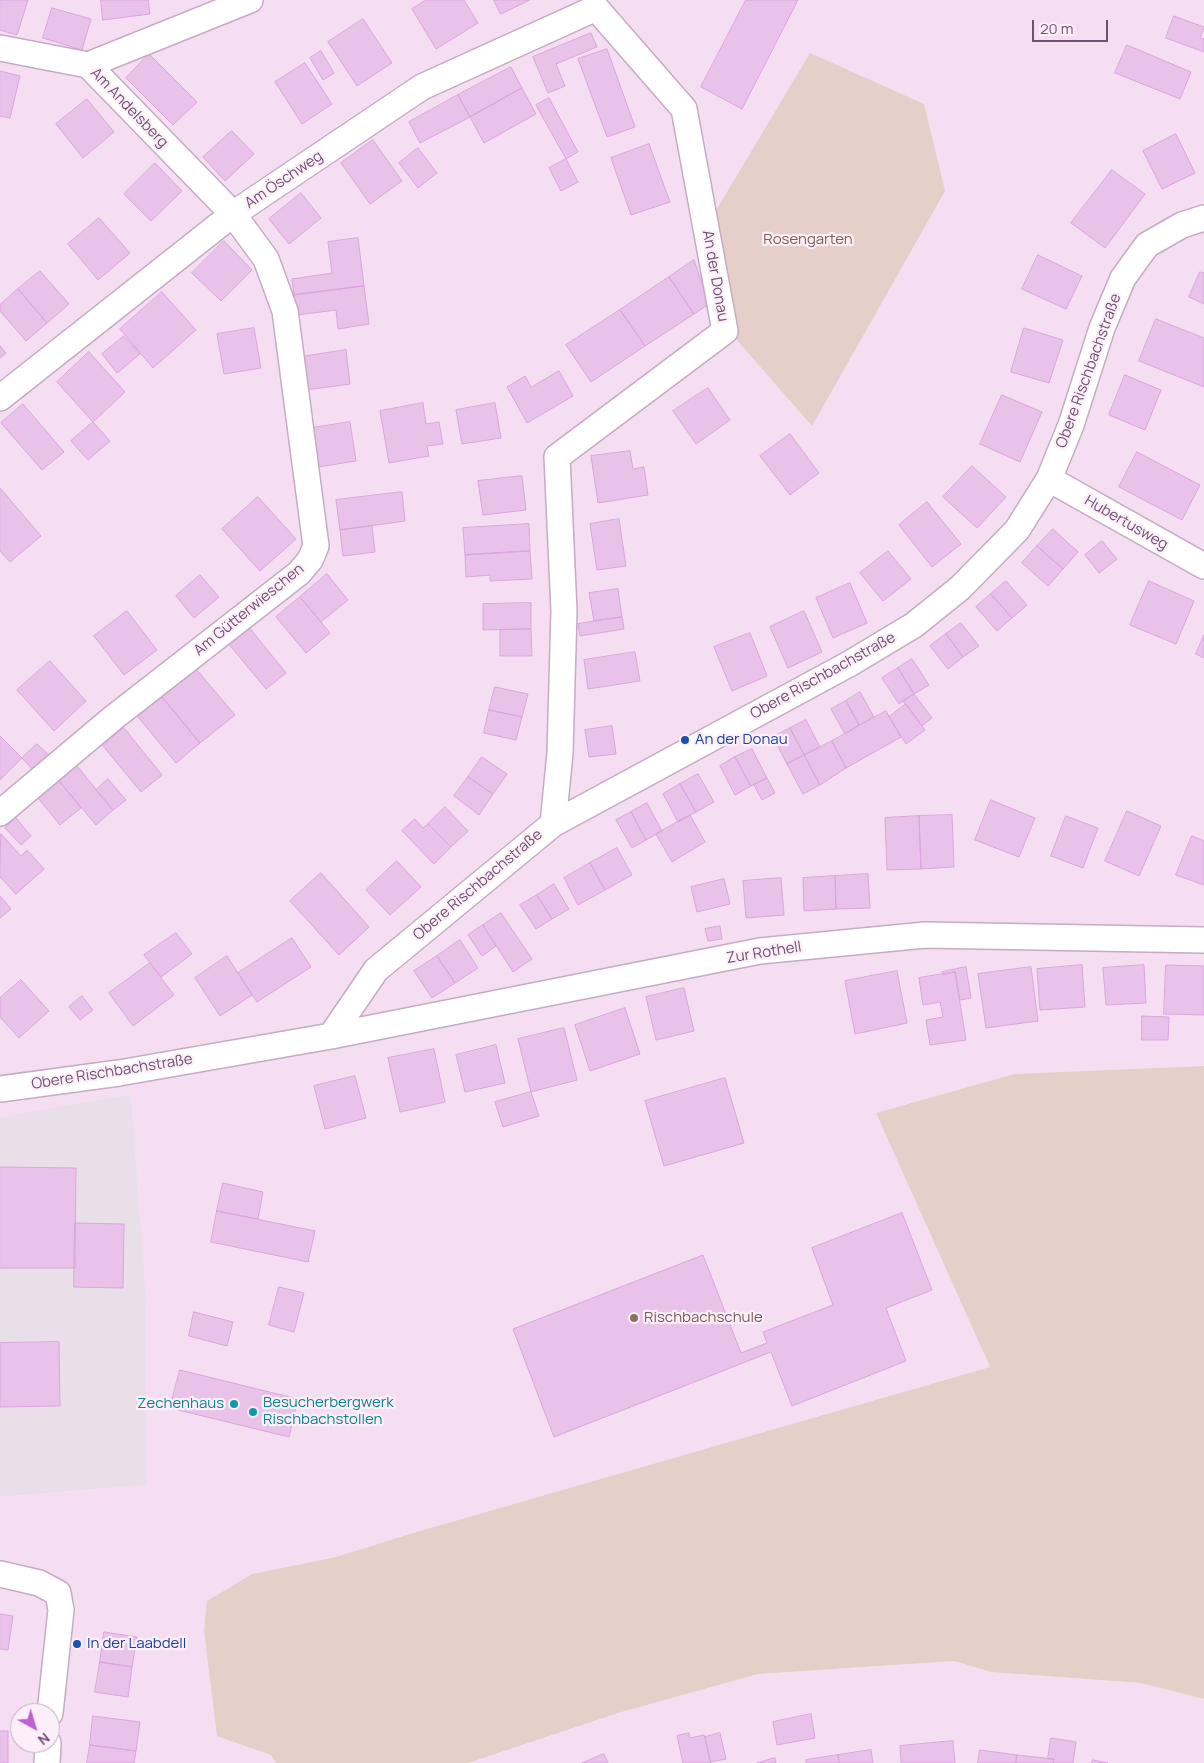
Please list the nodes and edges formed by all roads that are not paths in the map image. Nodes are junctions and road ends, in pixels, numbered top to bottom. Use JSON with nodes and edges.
{"nodes":[{"id":1,"x":250,"y":0,"type":"edge"},
{"id":2,"x":596,"y":8,"type":"joint"},
{"id":3,"x":0,"y":48,"type":"edge"},
{"id":4,"x":88,"y":65,"type":"junction"},
{"id":5,"x":233,"y":214,"type":"junction"},
{"id":6,"x":1204,"y":218,"type":"edge"},
{"id":7,"x":0,"y":398,"type":"edge"},
{"id":8,"x":1049,"y":479,"type":"junction"},
{"id":9,"x":1204,"y":566,"type":"edge"},
{"id":10,"x":0,"y":814,"type":"edge"},
{"id":11,"x":553,"y":824,"type":"junction"},
{"id":12,"x":1204,"y":940,"type":"edge"},
{"id":13,"x":331,"y":1036,"type":"junction"},
{"id":14,"x":0,"y":1089,"type":"edge"},
{"id":15,"x":0,"y":1574,"type":"edge"},
{"id":16,"x":51,"y":1703,"type":"edge"}],
"edges":[{"from":1,"to":4,"type":"street"},
{"from":2,"to":5,"type":"street","name":"Am Öschweg"},
{"from":2,"to":11,"type":"street","name":"An der Donau"},
{"from":3,"to":4,"type":"street","name":"Am Andelsberg"},
{"from":4,"to":5,"type":"street","name":"Am Andelsberg"},
{"from":5,"to":7,"type":"street","name":"Am Öschweg"},
{"from":5,"to":10,"type":"street","name":"Am Gütterwieschen"},
{"from":6,"to":8,"type":"street","name":"Obere Rischbachstraße"},
{"from":8,"to":9,"type":"street","name":"Hubertusweg"},
{"from":8,"to":11,"type":"street","name":"Obere Rischbachstraße"},
{"from":11,"to":13,"type":"street","name":"Obere Rischbachstraße"},
{"from":12,"to":13,"type":"street","name":"Zur Rothell"},
{"from":13,"to":14,"type":"street","name":"Obere Rischbachstraße"},
{"from":15,"to":16,"type":"street"}]}
